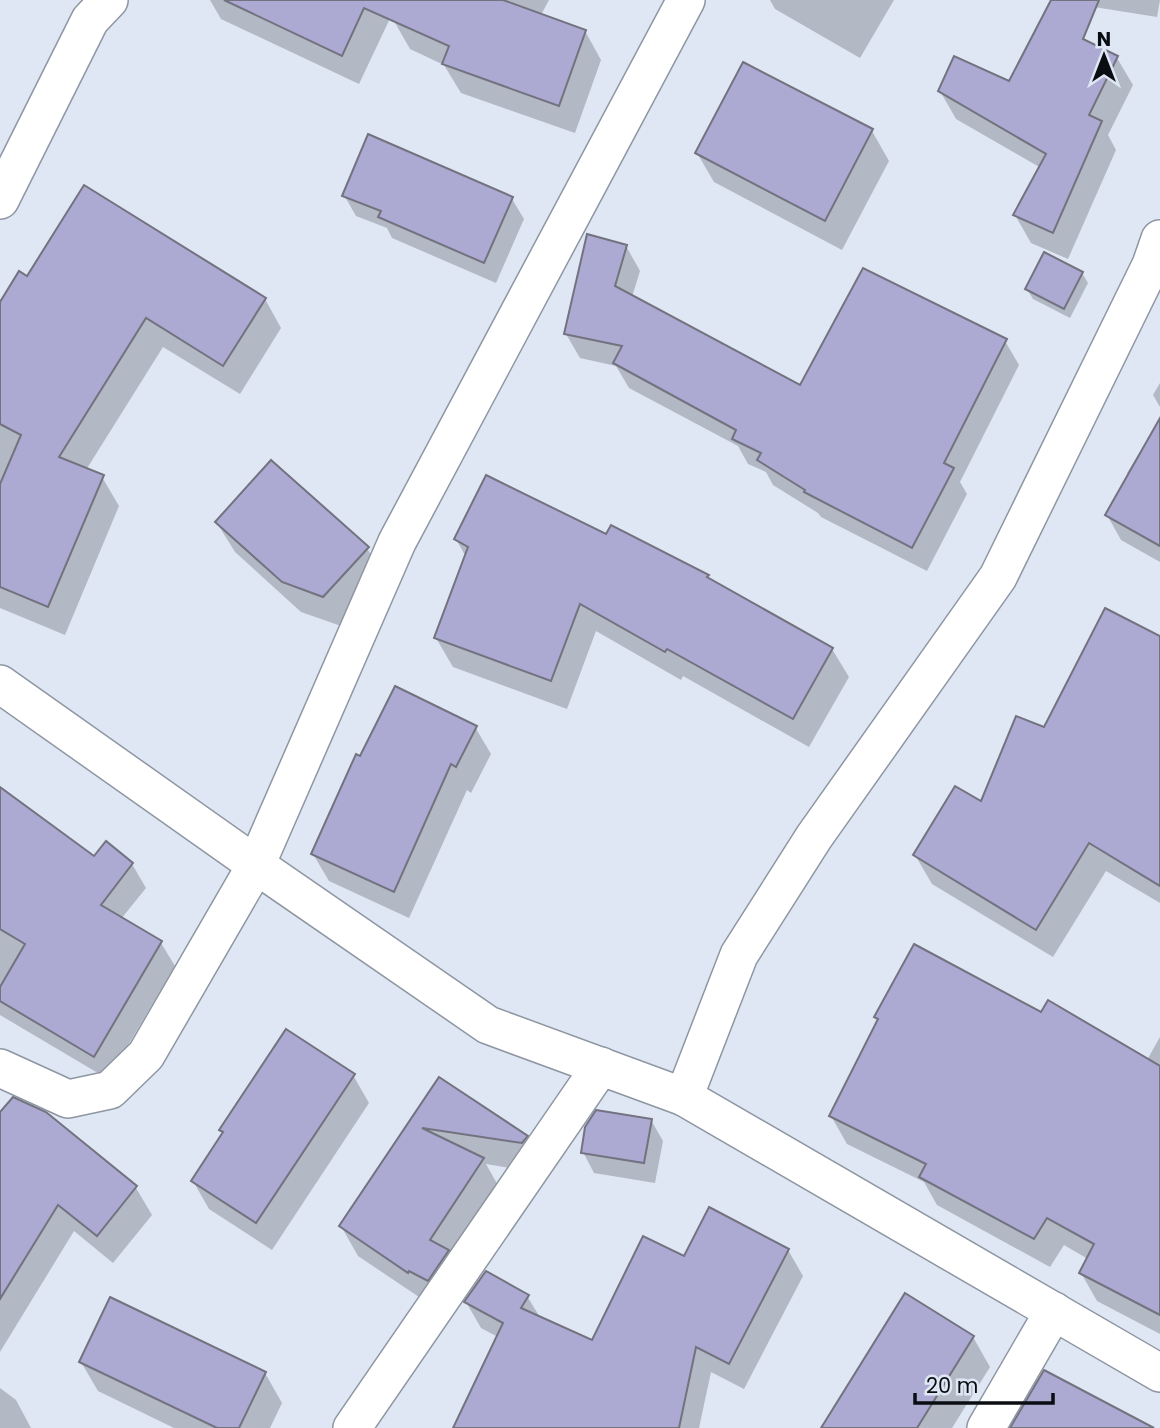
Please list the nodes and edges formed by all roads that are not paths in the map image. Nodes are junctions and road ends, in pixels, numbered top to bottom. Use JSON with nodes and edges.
{"nodes":[{"id":1,"x":109,"y":0,"type":"edge"},
{"id":2,"x":686,"y":0,"type":"edge"},
{"id":3,"x":0,"y":200,"type":"edge"},
{"id":4,"x":1160,"y":239,"type":"edge"},
{"id":5,"x":0,"y":684,"type":"edge"},
{"id":6,"x":256,"y":865,"type":"junction"},
{"id":7,"x":601,"y":1066,"type":"junction"},
{"id":8,"x":0,"y":1069,"type":"edge"},
{"id":9,"x":684,"y":1097,"type":"junction"},
{"id":10,"x":1054,"y":1311,"type":"junction"},
{"id":11,"x":1160,"y":1373,"type":"edge"},
{"id":12,"x":352,"y":1428,"type":"edge"},
{"id":13,"x":986,"y":1428,"type":"edge"}],
"edges":[{"from":1,"to":3,"type":"street"},
{"from":2,"to":6,"type":"street"},
{"from":4,"to":9,"type":"street"},
{"from":5,"to":6,"type":"street"},
{"from":6,"to":7,"type":"street"},
{"from":6,"to":8,"type":"street"},
{"from":7,"to":9,"type":"street"},
{"from":7,"to":12,"type":"street"},
{"from":9,"to":10,"type":"street"},
{"from":10,"to":11,"type":"street"},
{"from":10,"to":13,"type":"street"}]}
